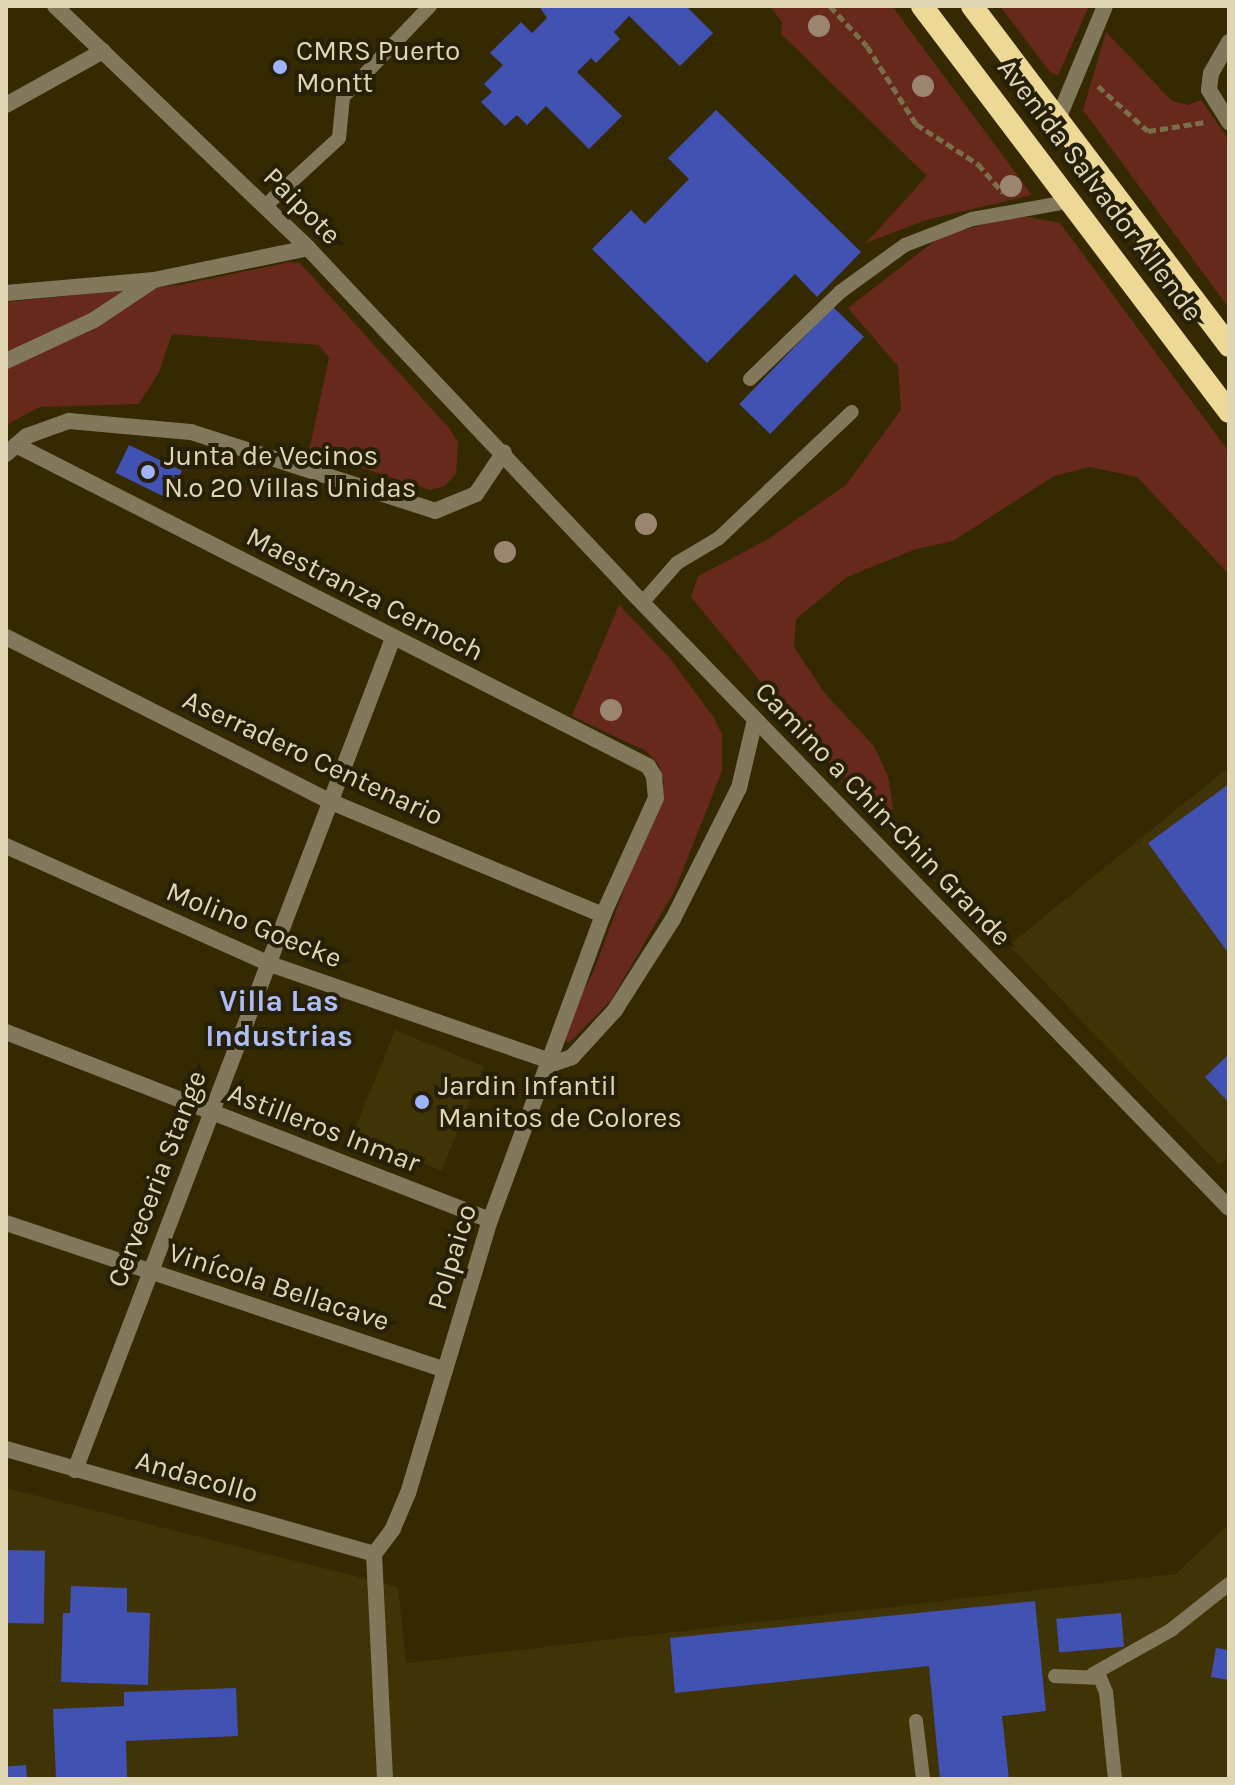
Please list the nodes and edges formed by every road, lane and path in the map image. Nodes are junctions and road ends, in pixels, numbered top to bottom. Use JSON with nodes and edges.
{"nodes":[{"id":1,"x":55,"y":6,"type":"edge"},
{"id":2,"x":430,"y":6,"type":"edge"},
{"id":3,"x":830,"y":6,"type":"edge"},
{"id":4,"x":922,"y":6,"type":"edge"},
{"id":5,"x":972,"y":6,"type":"edge"},
{"id":6,"x":1105,"y":6,"type":"edge"},
{"id":7,"x":1229,"y":42,"type":"edge"},
{"id":8,"x":103,"y":51,"type":"junction"},
{"id":9,"x":1098,"y":86,"type":"dead end"},
{"id":10,"x":6,"y":105,"type":"edge"},
{"id":11,"x":1058,"y":119,"type":"junction"},
{"id":12,"x":1228,"y":120,"type":"edge"},
{"id":13,"x":1073,"y":201,"type":"junction"},
{"id":14,"x":265,"y":206,"type":"junction"},
{"id":15,"x":1022,"y":209,"type":"junction"},
{"id":16,"x":308,"y":248,"type":"junction"},
{"id":17,"x":154,"y":280,"type":"junction"},
{"id":18,"x":6,"y":293,"type":"edge"},
{"id":19,"x":1229,"y":346,"type":"edge"},
{"id":20,"x":6,"y":361,"type":"edge"},
{"id":21,"x":750,"y":379,"type":"dead end"},
{"id":22,"x":852,"y":412,"type":"dead end"},
{"id":23,"x":1229,"y":412,"type":"edge"},
{"id":24,"x":11,"y":450,"type":"edge"},
{"id":25,"x":504,"y":452,"type":"junction"},
{"id":26,"x":642,"y":603,"type":"junction"},
{"id":27,"x":6,"y":637,"type":"edge"},
{"id":28,"x":393,"y":638,"type":"junction"},
{"id":29,"x":755,"y":720,"type":"junction"},
{"id":30,"x":648,"y":766,"type":"joint"},
{"id":31,"x":329,"y":801,"type":"junction"},
{"id":32,"x":6,"y":846,"type":"edge"},
{"id":33,"x":603,"y":915,"type":"junction"},
{"id":34,"x":267,"y":963,"type":"junction"},
{"id":35,"x":6,"y":1032,"type":"edge"},
{"id":36,"x":546,"y":1062,"type":"junction"},
{"id":37,"x":211,"y":1113,"type":"junction"},
{"id":38,"x":1229,"y":1208,"type":"edge"},
{"id":39,"x":490,"y":1220,"type":"junction"},
{"id":40,"x":6,"y":1223,"type":"edge"},
{"id":41,"x":149,"y":1271,"type":"junction"},
{"id":42,"x":445,"y":1370,"type":"junction"},
{"id":43,"x":6,"y":1449,"type":"edge"},
{"id":44,"x":75,"y":1470,"type":"junction"},
{"id":45,"x":374,"y":1554,"type":"junction"},
{"id":46,"x":1229,"y":1584,"type":"edge"},
{"id":47,"x":1093,"y":1674,"type":"junction"},
{"id":48,"x":1055,"y":1676,"type":"dead end"},
{"id":49,"x":916,"y":1721,"type":"dead end"},
{"id":50,"x":385,"y":1779,"type":"edge"},
{"id":51,"x":923,"y":1779,"type":"edge"},
{"id":52,"x":1115,"y":1779,"type":"edge"}],
"edges":[{"from":1,"to":8,"type":"street","name":"Paipote"},
{"from":2,"to":14,"type":"lane"},
{"from":3,"to":15,"type":"path"},
{"from":4,"to":13,"type":"highway","name":"Avenida Salvador Allende"},
{"from":5,"to":11,"type":"highway","name":"Avenida Salvador Allende"},
{"from":6,"to":11,"type":"street"},
{"from":7,"to":12,"type":"street"},
{"from":8,"to":10,"type":"street"},
{"from":8,"to":14,"type":"street","name":"Paipote"},
{"from":9,"to":12,"type":"path"},
{"from":11,"to":19,"type":"highway","name":"Avenida Salvador Allende"},
{"from":13,"to":15,"type":"lane"},
{"from":13,"to":23,"type":"highway","name":"Avenida Salvador Allende"},
{"from":14,"to":16,"type":"street","name":"Paipote"},
{"from":15,"to":21,"type":"lane"},
{"from":16,"to":17,"type":"street"},
{"from":16,"to":25,"type":"street","name":"Paipote"},
{"from":17,"to":18,"type":"street"},
{"from":17,"to":20,"type":"street"},
{"from":22,"to":26,"type":"lane"},
{"from":24,"to":25,"type":"street"},
{"from":24,"to":28,"type":"street","name":"Maestranza Cernoch"},
{"from":25,"to":26,"type":"street","name":"Camino a Chin-Chin Grande"},
{"from":26,"to":29,"type":"street","name":"Camino a Chin-Chin Grande"},
{"from":27,"to":31,"type":"street","name":"Aserradero Centenario"},
{"from":28,"to":30,"type":"street","name":"Maestranza Cernoch"},
{"from":28,"to":31,"type":"street","name":"Cerveceria Stange"},
{"from":29,"to":36,"type":"street"},
{"from":29,"to":38,"type":"street","name":"Camino a Chin-Chin Grande"},
{"from":30,"to":33,"type":"street","name":"Polpaico"},
{"from":31,"to":33,"type":"street","name":"Aserradero Centenario"},
{"from":31,"to":34,"type":"street","name":"Cerveceria Stange"},
{"from":32,"to":34,"type":"street","name":"Molino Goecke"},
{"from":33,"to":36,"type":"street","name":"Polpaico"},
{"from":34,"to":36,"type":"street","name":"Molino Goecke"},
{"from":34,"to":37,"type":"street","name":"Cerveceria Stange"},
{"from":35,"to":37,"type":"street","name":"Astilleros Inmar"},
{"from":36,"to":39,"type":"street","name":"Polpaico"},
{"from":37,"to":39,"type":"street","name":"Astilleros Inmar"},
{"from":37,"to":41,"type":"street","name":"Cerveceria Stange"},
{"from":39,"to":42,"type":"street","name":"Polpaico"},
{"from":40,"to":41,"type":"street","name":"Vinícola Bellacave"},
{"from":41,"to":42,"type":"street","name":"Vinícola Bellacave"},
{"from":41,"to":44,"type":"street","name":"Cerveceria Stange"},
{"from":42,"to":45,"type":"street","name":"Polpaico"},
{"from":43,"to":44,"type":"street","name":"Andacollo"},
{"from":44,"to":45,"type":"street","name":"Andacollo"},
{"from":45,"to":50,"type":"street"},
{"from":46,"to":47,"type":"lane"},
{"from":47,"to":48,"type":"lane"},
{"from":47,"to":52,"type":"lane"},
{"from":49,"to":51,"type":"lane"}]}
